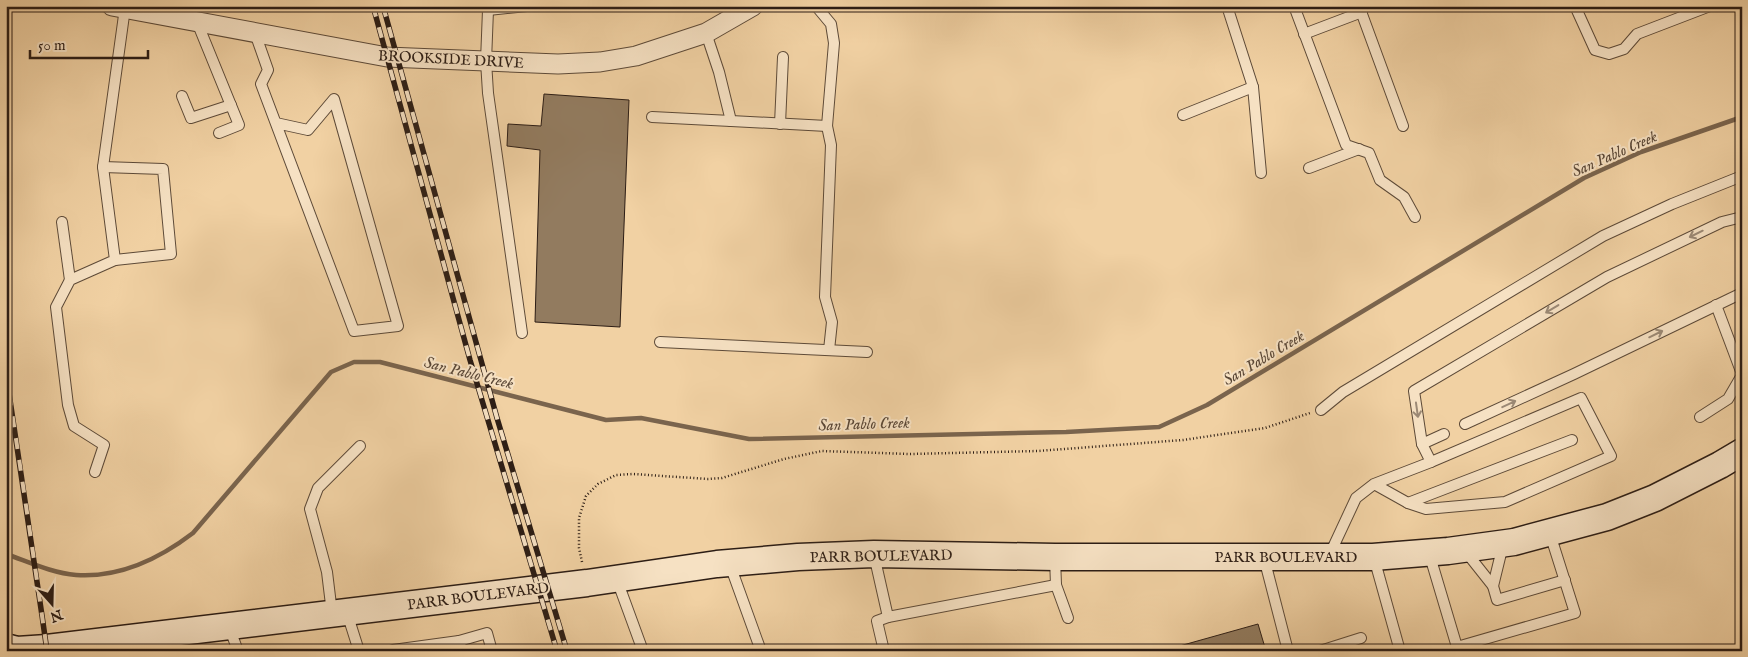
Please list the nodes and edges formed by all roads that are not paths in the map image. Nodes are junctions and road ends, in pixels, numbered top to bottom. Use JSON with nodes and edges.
{"nodes":[{"id":1,"x":526,"y":6,"type":"edge"},
{"id":2,"x":753,"y":6,"type":"edge"},
{"id":3,"x":816,"y":6,"type":"edge"},
{"id":4,"x":1227,"y":6,"type":"edge"},
{"id":5,"x":1294,"y":6,"type":"edge"},
{"id":6,"x":1575,"y":6,"type":"edge"},
{"id":7,"x":1710,"y":6,"type":"edge"},
{"id":8,"x":119,"y":7,"type":"edge"},
{"id":9,"x":486,"y":8,"type":"edge"},
{"id":10,"x":1360,"y":9,"type":"edge"},
{"id":11,"x":197,"y":22,"type":"junction"},
{"id":12,"x":255,"y":33,"type":"junction"},
{"id":13,"x":706,"y":33,"type":"junction"},
{"id":14,"x":1304,"y":34,"type":"junction"},
{"id":15,"x":783,"y":57,"type":"dead end"},
{"id":16,"x":486,"y":61,"type":"junction"},
{"id":17,"x":1253,"y":87,"type":"junction"},
{"id":18,"x":182,"y":96,"type":"dead end"},
{"id":19,"x":231,"y":105,"type":"junction"},
{"id":20,"x":1183,"y":114,"type":"dead end"},
{"id":21,"x":652,"y":117,"type":"dead end"},
{"id":22,"x":731,"y":121,"type":"junction"},
{"id":23,"x":276,"y":123,"type":"junction"},
{"id":24,"x":780,"y":124,"type":"junction"},
{"id":25,"x":826,"y":126,"type":"junction"},
{"id":26,"x":1403,"y":126,"type":"dead end"},
{"id":27,"x":218,"y":133,"type":"dead end"},
{"id":28,"x":1358,"y":149,"type":"junction"},
{"id":29,"x":103,"y":167,"type":"junction"},
{"id":30,"x":1309,"y":168,"type":"dead end"},
{"id":31,"x":1261,"y":173,"type":"dead end"},
{"id":32,"x":1742,"y":176,"type":"edge"},
{"id":33,"x":1415,"y":216,"type":"dead end"},
{"id":34,"x":1742,"y":217,"type":"edge"},
{"id":35,"x":62,"y":222,"type":"dead end"},
{"id":36,"x":115,"y":260,"type":"junction"},
{"id":37,"x":70,"y":280,"type":"junction"},
{"id":38,"x":1742,"y":293,"type":"edge"},
{"id":39,"x":1716,"y":305,"type":"junction"},
{"id":40,"x":522,"y":334,"type":"dead end"},
{"id":41,"x":660,"y":342,"type":"dead end"},
{"id":42,"x":830,"y":350,"type":"junction"},
{"id":43,"x":867,"y":352,"type":"dead end"},
{"id":44,"x":1742,"y":374,"type":"edge"},
{"id":45,"x":1321,"y":410,"type":"road end"},
{"id":46,"x":1700,"y":417,"type":"dead end"},
{"id":47,"x":1465,"y":424,"type":"dead end"},
{"id":48,"x":1444,"y":434,"type":"dead end"},
{"id":49,"x":1572,"y":440,"type":"dead end"},
{"id":50,"x":1422,"y":444,"type":"junction"},
{"id":51,"x":360,"y":446,"type":"dead end"},
{"id":52,"x":1742,"y":452,"type":"edge"},
{"id":53,"x":1431,"y":462,"type":"junction"},
{"id":54,"x":96,"y":472,"type":"dead end"},
{"id":55,"x":1374,"y":484,"type":"junction"},
{"id":56,"x":1408,"y":503,"type":"junction"},
{"id":57,"x":1550,"y":533,"type":"junction"},
{"id":58,"x":1504,"y":543,"type":"junction"},
{"id":59,"x":1463,"y":549,"type":"junction"},
{"id":60,"x":1429,"y":552,"type":"junction"},
{"id":61,"x":874,"y":554,"type":"junction"},
{"id":62,"x":1055,"y":557,"type":"junction"},
{"id":63,"x":1264,"y":557,"type":"junction"},
{"id":64,"x":1373,"y":557,"type":"junction"},
{"id":65,"x":1328,"y":558,"type":"junction"},
{"id":66,"x":729,"y":563,"type":"junction"},
{"id":67,"x":616,"y":579,"type":"junction"},
{"id":68,"x":1565,"y":580,"type":"junction"},
{"id":69,"x":1056,"y":585,"type":"junction"},
{"id":70,"x":1493,"y":586,"type":"junction"},
{"id":71,"x":339,"y":613,"type":"junction"},
{"id":72,"x":888,"y":617,"type":"junction"},
{"id":73,"x":1068,"y":618,"type":"dead end"},
{"id":74,"x":229,"y":626,"type":"junction"},
{"id":75,"x":1361,"y":638,"type":"dead end"},
{"id":76,"x":116,"y":645,"type":"edge"},
{"id":77,"x":461,"y":646,"type":"edge"},
{"id":78,"x":6,"y":647,"type":"edge"},
{"id":79,"x":238,"y":651,"type":"edge"},
{"id":80,"x":359,"y":651,"type":"edge"},
{"id":81,"x":393,"y":651,"type":"edge"},
{"id":82,"x":492,"y":651,"type":"edge"},
{"id":83,"x":643,"y":651,"type":"edge"},
{"id":84,"x":761,"y":651,"type":"edge"},
{"id":85,"x":884,"y":651,"type":"edge"},
{"id":86,"x":1288,"y":651,"type":"edge"},
{"id":87,"x":1320,"y":651,"type":"edge"},
{"id":88,"x":1400,"y":651,"type":"edge"}],
"edges":[{"from":1,"to":9,"type":"lane"},
{"from":2,"to":13,"type":"street","name":"BROOKSIDE DRIVE"},
{"from":3,"to":25,"type":"lane"},
{"from":4,"to":17,"type":"lane"},
{"from":5,"to":14,"type":"lane"},
{"from":6,"to":7,"type":"lane"},
{"from":8,"to":11,"type":"street","name":"BROOKSIDE DRIVE"},
{"from":8,"to":29,"type":"lane"},
{"from":9,"to":16,"type":"lane"},
{"from":10,"to":14,"type":"lane"},
{"from":10,"to":26,"type":"lane"},
{"from":11,"to":12,"type":"street","name":"BROOKSIDE DRIVE"},
{"from":11,"to":19,"type":"lane"},
{"from":12,"to":16,"type":"street","name":"BROOKSIDE DRIVE"},
{"from":12,"to":23,"type":"lane"},
{"from":13,"to":16,"type":"street","name":"BROOKSIDE DRIVE"},
{"from":13,"to":22,"type":"lane"},
{"from":14,"to":28,"type":"lane"},
{"from":15,"to":24,"type":"lane"},
{"from":16,"to":40,"type":"lane"},
{"from":17,"to":20,"type":"lane"},
{"from":17,"to":31,"type":"lane"},
{"from":18,"to":19,"type":"lane"},
{"from":19,"to":27,"type":"lane"},
{"from":21,"to":22,"type":"lane"},
{"from":22,"to":24,"type":"lane"},
{"from":23,"to":23,"type":"lane"},
{"from":24,"to":25,"type":"lane"},
{"from":25,"to":42,"type":"lane"},
{"from":28,"to":30,"type":"lane"},
{"from":28,"to":33,"type":"lane"},
{"from":29,"to":36,"type":"lane"},
{"from":29,"to":36,"type":"lane"},
{"from":32,"to":45,"type":"lane"},
{"from":34,"to":50,"type":"lane","one_way":true},
{"from":35,"to":37,"type":"lane"},
{"from":36,"to":37,"type":"lane"},
{"from":37,"to":54,"type":"lane"},
{"from":38,"to":39,"type":"lane"},
{"from":39,"to":44,"type":"lane"},
{"from":47,"to":39,"type":"lane","one_way":true},
{"from":41,"to":42,"type":"lane"},
{"from":42,"to":43,"type":"lane"},
{"from":44,"to":46,"type":"lane"},
{"from":48,"to":50,"type":"lane"},
{"from":49,"to":56,"type":"lane"},
{"from":50,"to":53,"type":"lane"},
{"from":51,"to":71,"type":"lane"},
{"from":52,"to":57,"type":"street","name":"PARR BOULEVARD"},
{"from":53,"to":55,"type":"lane"},
{"from":53,"to":56,"type":"lane"},
{"from":55,"to":56,"type":"lane"},
{"from":55,"to":65,"type":"lane"},
{"from":57,"to":58,"type":"street","name":"PARR BOULEVARD"},
{"from":57,"to":68,"type":"lane"},
{"from":58,"to":59,"type":"street","name":"PARR BOULEVARD"},
{"from":58,"to":70,"type":"lane"},
{"from":59,"to":60,"type":"street","name":"PARR BOULEVARD"},
{"from":59,"to":70,"type":"lane"},
{"from":60,"to":64,"type":"street","name":"PARR BOULEVARD"},
{"from":60,"to":68,"type":"lane"},
{"from":61,"to":62,"type":"street","name":"PARR BOULEVARD"},
{"from":61,"to":66,"type":"street","name":"PARR BOULEVARD"},
{"from":61,"to":72,"type":"lane"},
{"from":62,"to":63,"type":"street","name":"PARR BOULEVARD"},
{"from":62,"to":69,"type":"lane"},
{"from":63,"to":65,"type":"street","name":"PARR BOULEVARD"},
{"from":63,"to":86,"type":"lane"},
{"from":64,"to":65,"type":"street","name":"PARR BOULEVARD"},
{"from":64,"to":88,"type":"lane"},
{"from":66,"to":67,"type":"street","name":"PARR BOULEVARD"},
{"from":66,"to":84,"type":"lane"},
{"from":67,"to":71,"type":"street","name":"PARR BOULEVARD"},
{"from":67,"to":83,"type":"lane"},
{"from":68,"to":70,"type":"lane"},
{"from":69,"to":72,"type":"lane"},
{"from":69,"to":73,"type":"lane"},
{"from":71,"to":74,"type":"street","name":"PARR BOULEVARD"},
{"from":71,"to":80,"type":"lane"},
{"from":72,"to":85,"type":"lane"},
{"from":74,"to":76,"type":"street","name":"PARR BOULEVARD"},
{"from":74,"to":79,"type":"lane"},
{"from":75,"to":87,"type":"lane"},
{"from":76,"to":78,"type":"street","name":"PARR BOULEVARD"},
{"from":77,"to":81,"type":"lane"},
{"from":77,"to":82,"type":"lane"}]}
